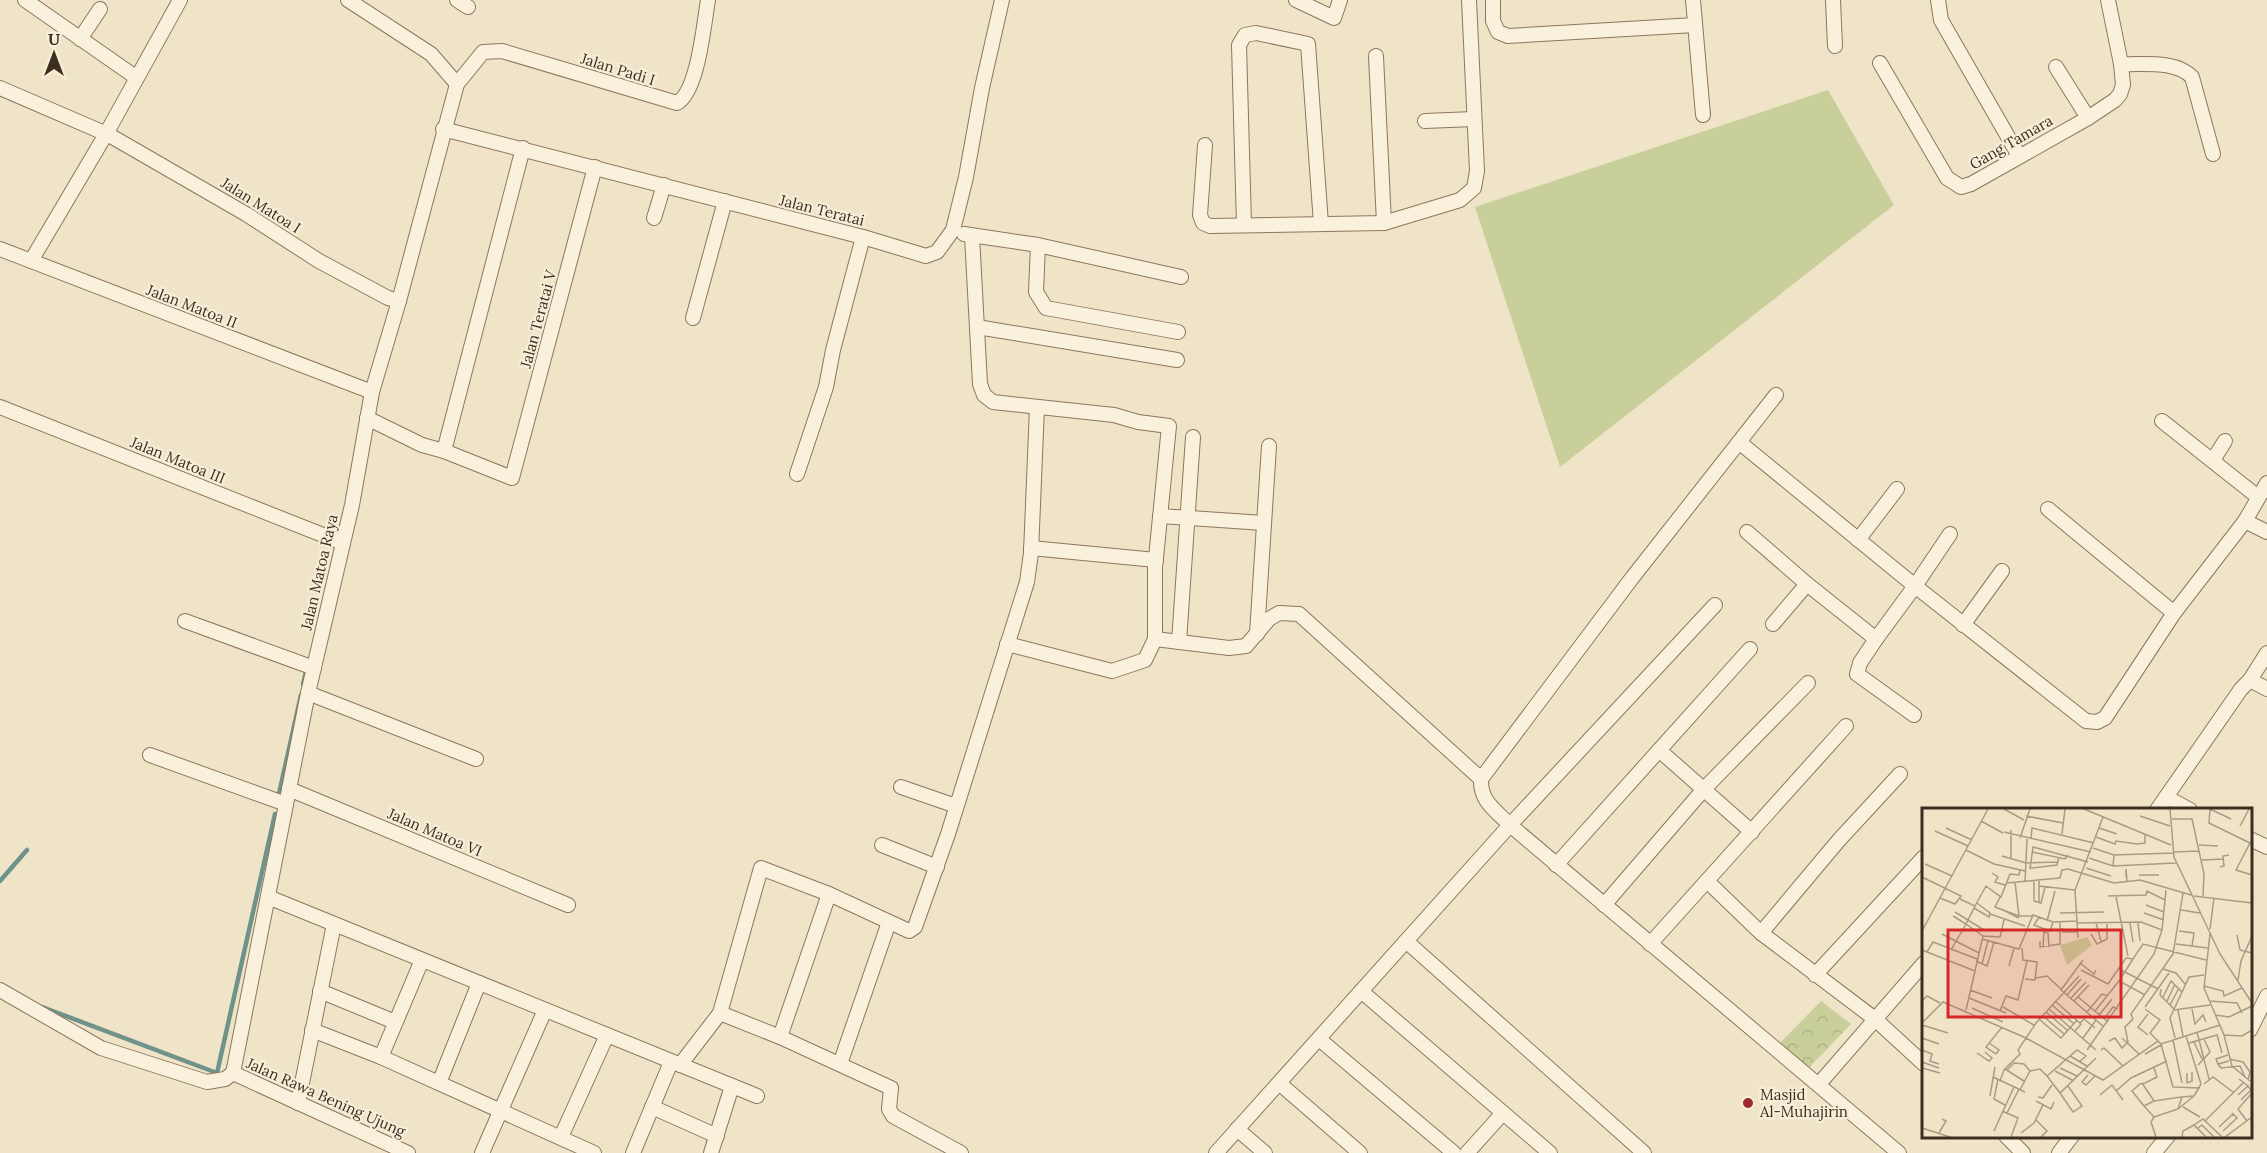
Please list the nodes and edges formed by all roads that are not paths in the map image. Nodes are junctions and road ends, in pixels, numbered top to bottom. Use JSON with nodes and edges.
{"nodes":[{"id":1,"x":25,"y":0,"type":"edge"},
{"id":2,"x":180,"y":0,"type":"edge"},
{"id":3,"x":348,"y":0,"type":"edge"},
{"id":4,"x":708,"y":0,"type":"edge"},
{"id":5,"x":1002,"y":0,"type":"edge"},
{"id":6,"x":1296,"y":0,"type":"edge"},
{"id":7,"x":1340,"y":0,"type":"edge"},
{"id":8,"x":1469,"y":0,"type":"edge"},
{"id":9,"x":1493,"y":0,"type":"edge"},
{"id":10,"x":1692,"y":0,"type":"edge"},
{"id":11,"x":1833,"y":0,"type":"edge"},
{"id":12,"x":1938,"y":0,"type":"edge"},
{"id":13,"x":2108,"y":0,"type":"edge"},
{"id":14,"x":100,"y":9,"type":"dead end"},
{"id":15,"x":1695,"y":25,"type":"junction"},
{"id":16,"x":80,"y":39,"type":"junction"},
{"id":17,"x":1835,"y":46,"type":"dead end"},
{"id":18,"x":1376,"y":56,"type":"dead end"},
{"id":19,"x":1880,"y":63,"type":"dead end"},
{"id":20,"x":2121,"y":64,"type":"junction"},
{"id":21,"x":2055,"y":67,"type":"dead end"},
{"id":22,"x":137,"y":78,"type":"junction"},
{"id":23,"x":456,"y":84,"type":"junction"},
{"id":24,"x":0,"y":88,"type":"edge"},
{"id":25,"x":1704,"y":115,"type":"dead end"},
{"id":26,"x":2088,"y":118,"type":"junction"},
{"id":27,"x":1474,"y":119,"type":"junction"},
{"id":28,"x":1425,"y":121,"type":"dead end"},
{"id":29,"x":443,"y":129,"type":"junction"},
{"id":30,"x":106,"y":134,"type":"junction"},
{"id":31,"x":1205,"y":145,"type":"dead end"},
{"id":32,"x":523,"y":148,"type":"junction"},
{"id":33,"x":2213,"y":154,"type":"dead end"},
{"id":34,"x":2019,"y":156,"type":"junction"},
{"id":35,"x":595,"y":167,"type":"junction"},
{"id":36,"x":664,"y":185,"type":"junction"},
{"id":37,"x":725,"y":201,"type":"junction"},
{"id":38,"x":654,"y":218,"type":"dead end"},
{"id":39,"x":1384,"y":223,"type":"junction"},
{"id":40,"x":1322,"y":224,"type":"junction"},
{"id":41,"x":1244,"y":225,"type":"junction"},
{"id":42,"x":953,"y":230,"type":"junction"},
{"id":43,"x":863,"y":237,"type":"junction"},
{"id":44,"x":972,"y":237,"type":"junction"},
{"id":45,"x":1038,"y":245,"type":"junction"},
{"id":46,"x":0,"y":249,"type":"edge"},
{"id":47,"x":31,"y":261,"type":"junction"},
{"id":48,"x":1181,"y":277,"type":"dead end"},
{"id":49,"x":399,"y":301,"type":"junction"},
{"id":50,"x":693,"y":318,"type":"dead end"},
{"id":51,"x":977,"y":327,"type":"junction"},
{"id":52,"x":1178,"y":332,"type":"dead end"},
{"id":53,"x":1177,"y":360,"type":"dead end"},
{"id":54,"x":372,"y":392,"type":"junction"},
{"id":55,"x":1776,"y":395,"type":"dead end"},
{"id":56,"x":0,"y":407,"type":"edge"},
{"id":57,"x":1037,"y":407,"type":"junction"},
{"id":58,"x":368,"y":418,"type":"junction"},
{"id":59,"x":2162,"y":421,"type":"dead end"},
{"id":60,"x":1193,"y":437,"type":"dead end"},
{"id":61,"x":2225,"y":441,"type":"dead end"},
{"id":62,"x":1739,"y":442,"type":"junction"},
{"id":63,"x":1269,"y":446,"type":"dead end"},
{"id":64,"x":444,"y":451,"type":"junction"},
{"id":65,"x":2213,"y":460,"type":"junction"},
{"id":66,"x":797,"y":474,"type":"dead end"},
{"id":67,"x":2267,"y":483,"type":"edge"},
{"id":68,"x":1897,"y":489,"type":"dead end"},
{"id":69,"x":2258,"y":496,"type":"junction"},
{"id":70,"x":2048,"y":508,"type":"dead end"},
{"id":71,"x":1160,"y":516,"type":"junction"},
{"id":72,"x":1187,"y":517,"type":"junction"},
{"id":73,"x":2245,"y":521,"type":"junction"},
{"id":74,"x":1264,"y":523,"type":"junction"},
{"id":75,"x":1747,"y":532,"type":"dead end"},
{"id":76,"x":2267,"y":532,"type":"edge"},
{"id":77,"x":1950,"y":534,"type":"dead end"},
{"id":78,"x":1858,"y":540,"type":"junction"},
{"id":79,"x":343,"y":543,"type":"junction"},
{"id":80,"x":1031,"y":548,"type":"junction"},
{"id":81,"x":1156,"y":560,"type":"junction"},
{"id":82,"x":2002,"y":571,"type":"dead end"},
{"id":83,"x":1807,"y":584,"type":"junction"},
{"id":84,"x":1915,"y":586,"type":"junction"},
{"id":85,"x":1715,"y":605,"type":"dead end"},
{"id":86,"x":2174,"y":613,"type":"junction"},
{"id":87,"x":185,"y":621,"type":"dead end"},
{"id":88,"x":1773,"y":624,"type":"dead end"},
{"id":89,"x":1963,"y":625,"type":"junction"},
{"id":90,"x":1257,"y":633,"type":"junction"},
{"id":91,"x":1155,"y":639,"type":"junction"},
{"id":92,"x":1876,"y":639,"type":"junction"},
{"id":93,"x":1179,"y":642,"type":"junction"},
{"id":94,"x":1007,"y":644,"type":"junction"},
{"id":95,"x":1750,"y":649,"type":"dead end"},
{"id":96,"x":2267,"y":653,"type":"edge"},
{"id":97,"x":314,"y":668,"type":"junction"},
{"id":98,"x":2250,"y":680,"type":"junction"},
{"id":99,"x":1808,"y":683,"type":"dead end"},
{"id":100,"x":2267,"y":689,"type":"edge"},
{"id":101,"x":308,"y":693,"type":"junction"},
{"id":102,"x":1914,"y":714,"type":"dead end"},
{"id":103,"x":1846,"y":726,"type":"dead end"},
{"id":104,"x":1659,"y":750,"type":"junction"},
{"id":105,"x":150,"y":755,"type":"dead end"},
{"id":106,"x":476,"y":759,"type":"dead end"},
{"id":107,"x":1900,"y":774,"type":"dead end"},
{"id":108,"x":1481,"y":779,"type":"junction"},
{"id":109,"x":901,"y":787,"type":"dead end"},
{"id":110,"x":289,"y":789,"type":"junction"},
{"id":111,"x":1704,"y":789,"type":"junction"},
{"id":112,"x":2166,"y":797,"type":"junction"},
{"id":113,"x":286,"y":804,"type":"junction"},
{"id":114,"x":956,"y":806,"type":"junction"},
{"id":115,"x":2158,"y":808,"type":"edge"},
{"id":116,"x":2186,"y":808,"type":"edge"},
{"id":117,"x":1510,"y":825,"type":"junction"},
{"id":118,"x":1752,"y":832,"type":"junction"},
{"id":119,"x":2252,"y":840,"type":"edge"},
{"id":120,"x":882,"y":844,"type":"dead end"},
{"id":121,"x":2267,"y":847,"type":"edge"},
{"id":122,"x":1922,"y":858,"type":"edge"},
{"id":123,"x":1556,"y":865,"type":"junction"},
{"id":124,"x":937,"y":867,"type":"junction"},
{"id":125,"x":1708,"y":882,"type":"junction"},
{"id":126,"x":829,"y":894,"type":"junction"},
{"id":127,"x":268,"y":897,"type":"junction"},
{"id":128,"x":568,"y":905,"type":"dead end"},
{"id":129,"x":1604,"y":905,"type":"junction"},
{"id":130,"x":889,"y":922,"type":"junction"},
{"id":131,"x":334,"y":924,"type":"junction"},
{"id":132,"x":1761,"y":933,"type":"junction"},
{"id":133,"x":1406,"y":941,"type":"junction"},
{"id":134,"x":1650,"y":944,"type":"junction"},
{"id":135,"x":422,"y":960,"type":"junction"},
{"id":136,"x":1922,"y":964,"type":"edge"},
{"id":137,"x":1815,"y":975,"type":"junction"},
{"id":138,"x":479,"y":983,"type":"junction"},
{"id":139,"x":0,"y":990,"type":"edge"},
{"id":140,"x":320,"y":991,"type":"junction"},
{"id":141,"x":1361,"y":991,"type":"junction"},
{"id":142,"x":2267,"y":996,"type":"edge"},
{"id":143,"x":545,"y":1010,"type":"junction"},
{"id":144,"x":720,"y":1012,"type":"junction"},
{"id":145,"x":1875,"y":1018,"type":"junction"},
{"id":146,"x":395,"y":1022,"type":"junction"},
{"id":147,"x":2252,"y":1026,"type":"edge"},
{"id":148,"x":312,"y":1030,"type":"junction"},
{"id":149,"x":607,"y":1035,"type":"junction"},
{"id":150,"x":780,"y":1037,"type":"junction"},
{"id":151,"x":1318,"y":1039,"type":"junction"},
{"id":152,"x":381,"y":1057,"type":"junction"},
{"id":153,"x":1922,"y":1063,"type":"edge"},
{"id":154,"x":676,"y":1064,"type":"junction"},
{"id":155,"x":840,"y":1064,"type":"junction"},
{"id":156,"x":233,"y":1073,"type":"junction"},
{"id":157,"x":439,"y":1083,"type":"junction"},
{"id":158,"x":1279,"y":1083,"type":"junction"},
{"id":159,"x":1819,"y":1084,"type":"junction"},
{"id":160,"x":732,"y":1086,"type":"junction"},
{"id":161,"x":757,"y":1096,"type":"dead end"},
{"id":162,"x":298,"y":1103,"type":"junction"},
{"id":163,"x":652,"y":1107,"type":"junction"},
{"id":164,"x":501,"y":1111,"type":"junction"},
{"id":165,"x":1503,"y":1113,"type":"junction"},
{"id":166,"x":1237,"y":1129,"type":"junction"},
{"id":167,"x":717,"y":1136,"type":"junction"},
{"id":168,"x":561,"y":1137,"type":"junction"},
{"id":169,"x":2007,"y":1138,"type":"edge"},
{"id":170,"x":2071,"y":1138,"type":"edge"},
{"id":171,"x":2167,"y":1138,"type":"edge"},
{"id":172,"x":408,"y":1153,"type":"edge"},
{"id":173,"x":482,"y":1153,"type":"edge"},
{"id":174,"x":594,"y":1153,"type":"edge"},
{"id":175,"x":633,"y":1153,"type":"edge"},
{"id":176,"x":711,"y":1153,"type":"edge"},
{"id":177,"x":961,"y":1153,"type":"edge"},
{"id":178,"x":1216,"y":1153,"type":"edge"},
{"id":179,"x":1264,"y":1153,"type":"edge"},
{"id":180,"x":1360,"y":1153,"type":"edge"},
{"id":181,"x":1454,"y":1153,"type":"edge"},
{"id":182,"x":1467,"y":1153,"type":"edge"},
{"id":183,"x":1550,"y":1153,"type":"edge"},
{"id":184,"x":1644,"y":1153,"type":"edge"},
{"id":185,"x":1899,"y":1153,"type":"edge"},
{"id":186,"x":2023,"y":1153,"type":"edge"},
{"id":187,"x":2058,"y":1153,"type":"edge"},
{"id":188,"x":2154,"y":1153,"type":"edge"}],
"edges":[{"from":1,"to":16,"type":"street"},
{"from":2,"to":22,"type":"street"},
{"from":3,"to":23,"type":"street"},
{"from":4,"to":23,"type":"street","name":"Jalan Padi I"},
{"from":5,"to":42,"type":"street","name":"Jalan Teratai"},
{"from":6,"to":7,"type":"street"},
{"from":8,"to":27,"type":"street"},
{"from":9,"to":15,"type":"street"},
{"from":10,"to":15,"type":"street"},
{"from":11,"to":17,"type":"street"},
{"from":12,"to":34,"type":"street"},
{"from":13,"to":20,"type":"street","name":"Gang Tamara"},
{"from":14,"to":16,"type":"street"},
{"from":15,"to":25,"type":"street"},
{"from":16,"to":22,"type":"street"},
{"from":18,"to":39,"type":"street"},
{"from":19,"to":34,"type":"street","name":"Gang Tamara"},
{"from":20,"to":26,"type":"street","name":"Gang Tamara"},
{"from":20,"to":33,"type":"street"},
{"from":21,"to":26,"type":"street"},
{"from":22,"to":30,"type":"street"},
{"from":23,"to":29,"type":"street","name":"Jalan Matoa Raya"},
{"from":24,"to":30,"type":"street","name":"Jalan Matoa I"},
{"from":26,"to":34,"type":"street","name":"Gang Tamara"},
{"from":27,"to":28,"type":"street"},
{"from":27,"to":39,"type":"street"},
{"from":29,"to":32,"type":"street","name":"Jalan Teratai"},
{"from":29,"to":49,"type":"street","name":"Jalan Matoa Raya"},
{"from":30,"to":47,"type":"street"},
{"from":30,"to":49,"type":"street","name":"Jalan Matoa I"},
{"from":31,"to":41,"type":"street"},
{"from":32,"to":35,"type":"street","name":"Jalan Teratai"},
{"from":32,"to":64,"type":"street"},
{"from":35,"to":36,"type":"street","name":"Jalan Teratai"},
{"from":35,"to":64,"type":"street","name":"Jalan Teratai V"},
{"from":36,"to":37,"type":"street","name":"Jalan Teratai"},
{"from":36,"to":38,"type":"street"},
{"from":37,"to":43,"type":"street","name":"Jalan Teratai"},
{"from":37,"to":50,"type":"street"},
{"from":39,"to":40,"type":"street"},
{"from":40,"to":41,"type":"street"},
{"from":40,"to":41,"type":"street"},
{"from":42,"to":43,"type":"street","name":"Jalan Teratai"},
{"from":42,"to":44,"type":"street"},
{"from":43,"to":66,"type":"street"},
{"from":44,"to":45,"type":"street"},
{"from":44,"to":51,"type":"street"},
{"from":45,"to":48,"type":"street"},
{"from":45,"to":52,"type":"street"},
{"from":46,"to":47,"type":"street","name":"Jalan Matoa II"},
{"from":47,"to":54,"type":"street","name":"Jalan Matoa II"},
{"from":49,"to":54,"type":"street","name":"Jalan Matoa Raya"},
{"from":51,"to":53,"type":"street"},
{"from":51,"to":57,"type":"street"},
{"from":54,"to":58,"type":"street","name":"Jalan Matoa Raya"},
{"from":55,"to":62,"type":"street"},
{"from":56,"to":79,"type":"street","name":"Jalan Matoa III"},
{"from":57,"to":71,"type":"street"},
{"from":57,"to":80,"type":"street"},
{"from":58,"to":64,"type":"street"},
{"from":58,"to":79,"type":"street","name":"Jalan Matoa Raya"},
{"from":59,"to":65,"type":"street"},
{"from":60,"to":72,"type":"street"},
{"from":61,"to":65,"type":"street"},
{"from":62,"to":78,"type":"street"},
{"from":62,"to":108,"type":"street"},
{"from":63,"to":74,"type":"street"},
{"from":65,"to":69,"type":"street"},
{"from":67,"to":69,"type":"street"},
{"from":68,"to":78,"type":"street"},
{"from":69,"to":73,"type":"street"},
{"from":70,"to":86,"type":"street"},
{"from":71,"to":72,"type":"street"},
{"from":71,"to":81,"type":"street"},
{"from":72,"to":74,"type":"street"},
{"from":72,"to":93,"type":"street"},
{"from":73,"to":76,"type":"street"},
{"from":73,"to":86,"type":"street"},
{"from":74,"to":90,"type":"street"},
{"from":75,"to":83,"type":"street"},
{"from":77,"to":84,"type":"street"},
{"from":78,"to":84,"type":"street"},
{"from":79,"to":97,"type":"street","name":"Jalan Matoa Raya"},
{"from":80,"to":81,"type":"street"},
{"from":80,"to":94,"type":"street"},
{"from":81,"to":91,"type":"street"},
{"from":82,"to":89,"type":"street"},
{"from":83,"to":88,"type":"street"},
{"from":83,"to":92,"type":"street"},
{"from":84,"to":89,"type":"street"},
{"from":84,"to":92,"type":"street"},
{"from":85,"to":117,"type":"street"},
{"from":86,"to":89,"type":"street"},
{"from":87,"to":97,"type":"street"},
{"from":90,"to":93,"type":"street"},
{"from":90,"to":108,"type":"street"},
{"from":91,"to":93,"type":"street"},
{"from":91,"to":94,"type":"street"},
{"from":92,"to":102,"type":"street"},
{"from":94,"to":114,"type":"street"},
{"from":95,"to":104,"type":"street"},
{"from":96,"to":98,"type":"street"},
{"from":97,"to":101,"type":"street","name":"Jalan Matoa Raya"},
{"from":98,"to":100,"type":"street"},
{"from":98,"to":112,"type":"street"},
{"from":99,"to":111,"type":"street"},
{"from":101,"to":106,"type":"street"},
{"from":101,"to":110,"type":"street","name":"Jalan Matoa Raya"},
{"from":103,"to":118,"type":"street"},
{"from":104,"to":111,"type":"street"},
{"from":104,"to":123,"type":"street"},
{"from":105,"to":113,"type":"street"},
{"from":107,"to":132,"type":"street"},
{"from":108,"to":117,"type":"street"},
{"from":109,"to":114,"type":"street"},
{"from":110,"to":113,"type":"street","name":"Jalan Matoa Raya"},
{"from":110,"to":128,"type":"street","name":"Jalan Matoa VI"},
{"from":111,"to":118,"type":"street"},
{"from":111,"to":129,"type":"street"},
{"from":112,"to":115,"type":"street"},
{"from":112,"to":116,"type":"street"},
{"from":113,"to":127,"type":"street","name":"Jalan Matoa Raya"},
{"from":114,"to":124,"type":"street"},
{"from":117,"to":123,"type":"street"},
{"from":117,"to":133,"type":"street"},
{"from":118,"to":125,"type":"street"},
{"from":119,"to":121,"type":"street"},
{"from":120,"to":124,"type":"street"},
{"from":122,"to":137,"type":"street"},
{"from":123,"to":129,"type":"street"},
{"from":124,"to":130,"type":"street"},
{"from":125,"to":132,"type":"street"},
{"from":125,"to":134,"type":"street"},
{"from":126,"to":130,"type":"street"},
{"from":126,"to":144,"type":"street"},
{"from":126,"to":150,"type":"street"},
{"from":127,"to":131,"type":"street"},
{"from":127,"to":156,"type":"street","name":"Jalan Matoa Raya"},
{"from":129,"to":134,"type":"street"},
{"from":130,"to":155,"type":"street"},
{"from":131,"to":135,"type":"street"},
{"from":131,"to":140,"type":"street"},
{"from":132,"to":137,"type":"street"},
{"from":133,"to":141,"type":"street"},
{"from":133,"to":184,"type":"street"},
{"from":134,"to":159,"type":"street"},
{"from":135,"to":138,"type":"street"},
{"from":135,"to":146,"type":"street"},
{"from":136,"to":145,"type":"street"},
{"from":137,"to":145,"type":"street"},
{"from":138,"to":143,"type":"street"},
{"from":138,"to":157,"type":"street"},
{"from":139,"to":156,"type":"street","name":"Jalan Rawa Bening Ujung"},
{"from":140,"to":146,"type":"street"},
{"from":140,"to":148,"type":"street"},
{"from":141,"to":151,"type":"street"},
{"from":141,"to":165,"type":"street"},
{"from":142,"to":147,"type":"street"},
{"from":143,"to":149,"type":"street"},
{"from":143,"to":164,"type":"street"},
{"from":144,"to":150,"type":"street"},
{"from":144,"to":154,"type":"street"},
{"from":145,"to":153,"type":"street"},
{"from":145,"to":159,"type":"street"},
{"from":146,"to":152,"type":"street"},
{"from":148,"to":152,"type":"street"},
{"from":148,"to":162,"type":"street"},
{"from":149,"to":154,"type":"street"},
{"from":149,"to":168,"type":"street"},
{"from":150,"to":155,"type":"street"},
{"from":151,"to":158,"type":"street"},
{"from":151,"to":181,"type":"street"},
{"from":152,"to":157,"type":"street"},
{"from":154,"to":160,"type":"street"},
{"from":154,"to":163,"type":"street"},
{"from":155,"to":177,"type":"street"},
{"from":156,"to":162,"type":"street","name":"Jalan Rawa Bening Ujung"},
{"from":157,"to":164,"type":"street"},
{"from":158,"to":166,"type":"street"},
{"from":158,"to":180,"type":"street"},
{"from":159,"to":185,"type":"street"},
{"from":160,"to":161,"type":"street"},
{"from":160,"to":167,"type":"street"},
{"from":162,"to":172,"type":"street","name":"Jalan Rawa Bening Ujung"},
{"from":163,"to":167,"type":"street"},
{"from":163,"to":175,"type":"street"},
{"from":164,"to":168,"type":"street"},
{"from":164,"to":173,"type":"street"},
{"from":165,"to":182,"type":"street"},
{"from":165,"to":183,"type":"street"},
{"from":166,"to":178,"type":"street"},
{"from":166,"to":179,"type":"street"},
{"from":167,"to":176,"type":"street"},
{"from":168,"to":174,"type":"street"},
{"from":169,"to":186,"type":"street"},
{"from":170,"to":187,"type":"street"},
{"from":171,"to":188,"type":"street"}]}
